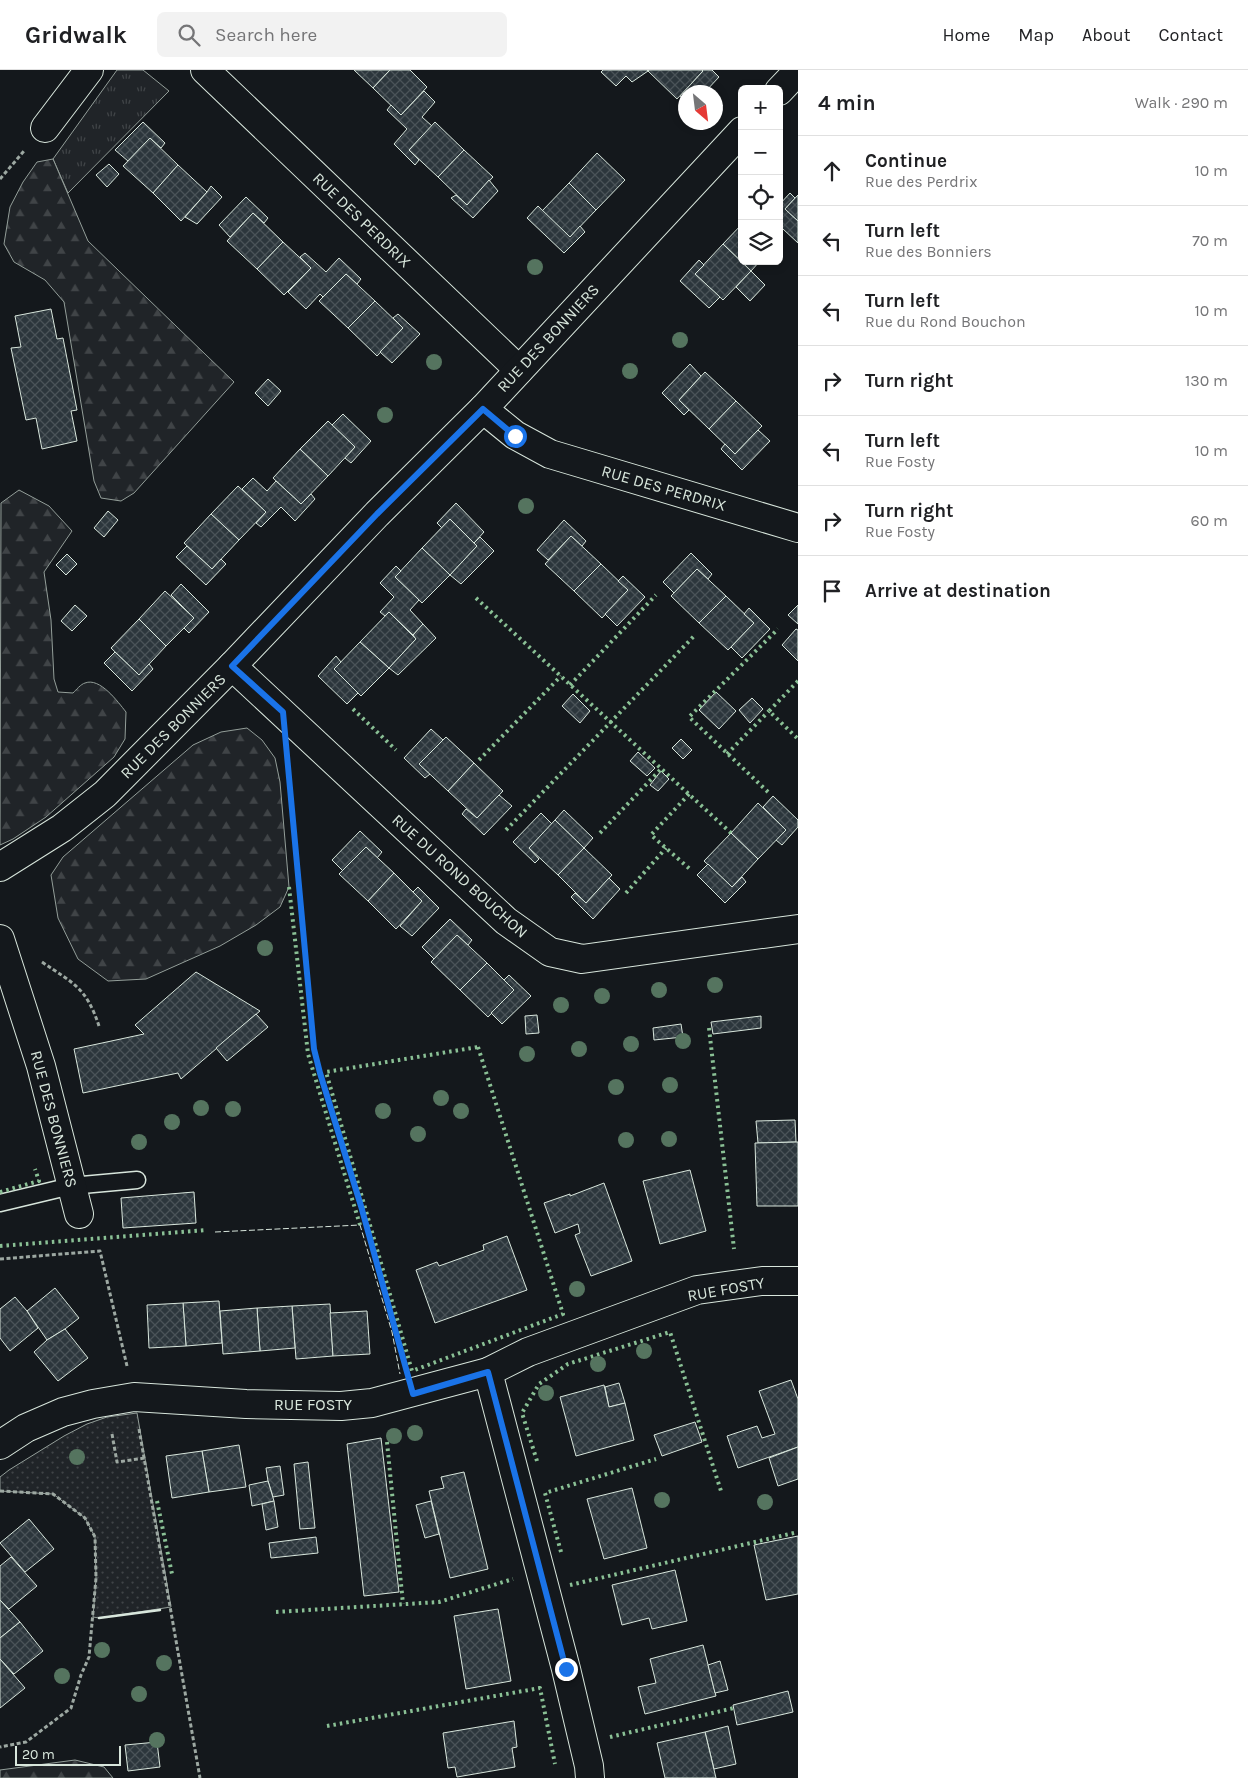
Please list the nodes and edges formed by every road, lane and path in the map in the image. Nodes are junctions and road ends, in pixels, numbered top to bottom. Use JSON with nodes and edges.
{"nodes":[{"id":1,"x":89,"y":70,"type":"edge"},
{"id":2,"x":204,"y":70,"type":"edge"},
{"id":3,"x":798,"y":70,"type":"edge"},
{"id":4,"x":783,"y":86,"type":"edge"},
{"id":5,"x":45,"y":128,"type":"dead end"},
{"id":6,"x":738,"y":134,"type":"edge"},
{"id":7,"x":518,"y":370,"type":"junction"},
{"id":8,"x":483,"y":409,"type":"junction"},
{"id":9,"x":798,"y":528,"type":"edge"},
{"id":10,"x":232,"y":666,"type":"junction"},
{"id":11,"x":287,"y":761,"type":"dead end"},
{"id":12,"x":0,"y":867,"type":"edge"},
{"id":13,"x":798,"y":929,"type":"edge"},
{"id":14,"x":3,"y":948,"type":"edge"},
{"id":15,"x":99,"y":1026,"type":"dead end"},
{"id":16,"x":137,"y":1180,"type":"dead end"},
{"id":17,"x":71,"y":1186,"type":"junction"},
{"id":18,"x":0,"y":1203,"type":"edge"},
{"id":19,"x":79,"y":1214,"type":"dead end"},
{"id":20,"x":0,"y":1260,"type":"edge"},
{"id":21,"x":798,"y":1281,"type":"edge"},
{"id":22,"x":488,"y":1372,"type":"junction"},
{"id":23,"x":413,"y":1394,"type":"junction"},
{"id":24,"x":134,"y":1397,"type":"junction"},
{"id":25,"x":107,"y":1402,"type":"junction"},
{"id":26,"x":0,"y":1445,"type":"edge"},
{"id":27,"x":144,"y":1458,"type":"junction"},
{"id":28,"x":0,"y":1491,"type":"edge"},
{"id":29,"x":0,"y":1747,"type":"edge"},
{"id":30,"x":200,"y":1778,"type":"edge"},
{"id":31,"x":590,"y":1778,"type":"edge"}],
"edges":[{"from":1,"to":5,"type":"street"},
{"from":2,"to":7,"type":"street","name":"RUE DES PERDRIX"},
{"from":3,"to":4,"type":"street"},
{"from":6,"to":7,"type":"street","name":"RUE DES BONNIERS"},
{"from":7,"to":8,"type":"street","name":"RUE DES BONNIERS"},
{"from":8,"to":9,"type":"street","name":"RUE DES PERDRIX"},
{"from":8,"to":10,"type":"street","name":"RUE DES BONNIERS"},
{"from":10,"to":12,"type":"street","name":"RUE DES BONNIERS"},
{"from":10,"to":13,"type":"street","name":"RUE DU ROND BOUCHON"},
{"from":11,"to":23,"type":"path"},
{"from":14,"to":15,"type":"path"},
{"from":14,"to":17,"type":"street","name":"RUE DES BONNIERS"},
{"from":16,"to":17,"type":"lane"},
{"from":17,"to":18,"type":"lane"},
{"from":17,"to":19,"type":"street","name":"RUE DES BONNIERS"},
{"from":20,"to":24,"type":"path"},
{"from":21,"to":22,"type":"street","name":"RUE FOSTY"},
{"from":22,"to":23,"type":"street","name":"RUE FOSTY"},
{"from":22,"to":31,"type":"street"},
{"from":23,"to":24,"type":"street","name":"RUE FOSTY"},
{"from":24,"to":25,"type":"street","name":"RUE FOSTY"},
{"from":24,"to":27,"type":"path"},
{"from":25,"to":26,"type":"street","name":"RUE FOSTY"},
{"from":25,"to":27,"type":"path"},
{"from":27,"to":30,"type":"path"},
{"from":28,"to":29,"type":"path"}]}
